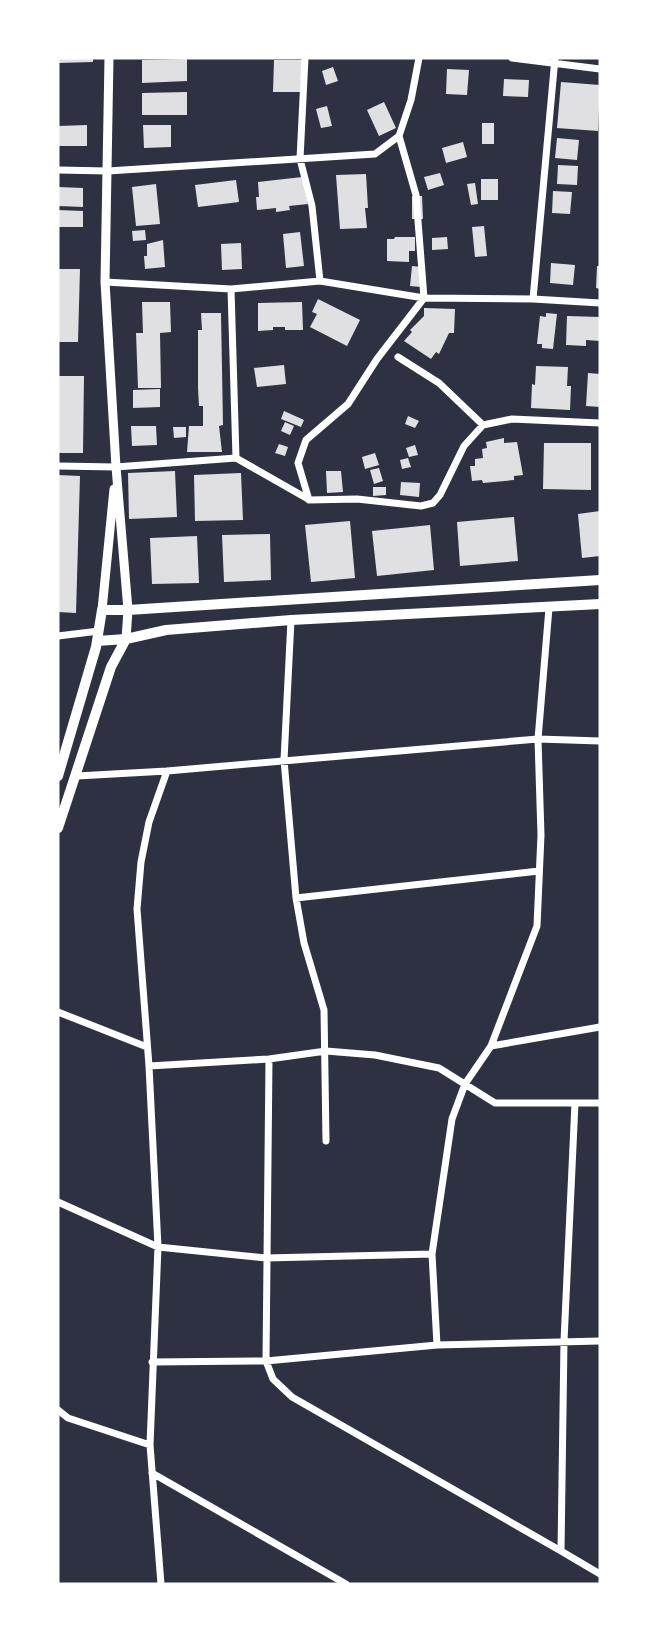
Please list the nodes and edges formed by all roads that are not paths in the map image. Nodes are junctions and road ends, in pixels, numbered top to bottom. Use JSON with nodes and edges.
{"nodes":[{"id":1,"x":109,"y":58,"type":"edge"},
{"id":2,"x":305,"y":58,"type":"edge"},
{"id":3,"x":419,"y":58,"type":"edge"},
{"id":4,"x":512,"y":58,"type":"edge"},
{"id":5,"x":555,"y":61,"type":"edge"},
{"id":6,"x":600,"y":69,"type":"edge"},
{"id":7,"x":399,"y":136,"type":"junction"},
{"id":8,"x":300,"y":159,"type":"junction"},
{"id":9,"x":58,"y":170,"type":"edge"},
{"id":10,"x":108,"y":171,"type":"junction"},
{"id":11,"x":320,"y":281,"type":"junction"},
{"id":12,"x":105,"y":282,"type":"junction"},
{"id":13,"x":231,"y":289,"type":"junction"},
{"id":14,"x":424,"y":298,"type":"junction"},
{"id":15,"x":533,"y":299,"type":"junction"},
{"id":16,"x":600,"y":303,"type":"edge"},
{"id":17,"x":398,"y":357,"type":"dead end"},
{"id":18,"x":600,"y":423,"type":"edge"},
{"id":19,"x":483,"y":425,"type":"junction"},
{"id":20,"x":236,"y":458,"type":"junction"},
{"id":21,"x":58,"y":466,"type":"edge"},
{"id":22,"x":116,"y":467,"type":"junction"},
{"id":23,"x":309,"y":500,"type":"junction"},
{"id":24,"x":600,"y":580,"type":"edge"},
{"id":25,"x":600,"y":604,"type":"edge"},
{"id":26,"x":549,"y":608,"type":"junction"},
{"id":27,"x":102,"y":610,"type":"junction"},
{"id":28,"x":128,"y":610,"type":"junction"},
{"id":29,"x":291,"y":620,"type":"junction"},
{"id":30,"x":58,"y":636,"type":"edge"},
{"id":31,"x":98,"y":636,"type":"junction"},
{"id":32,"x":126,"y":639,"type":"junction"},
{"id":33,"x":538,"y":738,"type":"junction"},
{"id":34,"x":600,"y":741,"type":"edge"},
{"id":35,"x":284,"y":760,"type":"junction"},
{"id":36,"x":167,"y":771,"type":"junction"},
{"id":37,"x":58,"y":776,"type":"edge"},
{"id":38,"x":76,"y":776,"type":"junction"},
{"id":39,"x":58,"y":828,"type":"edge"},
{"id":40,"x":539,"y":871,"type":"junction"},
{"id":41,"x":296,"y":898,"type":"junction"},
{"id":42,"x":58,"y":1012,"type":"edge"},
{"id":43,"x":600,"y":1027,"type":"edge"},
{"id":44,"x":491,"y":1046,"type":"junction"},
{"id":45,"x":147,"y":1047,"type":"junction"},
{"id":46,"x":326,"y":1051,"type":"junction"},
{"id":47,"x":270,"y":1059,"type":"junction"},
{"id":48,"x":149,"y":1066,"type":"junction"},
{"id":49,"x":465,"y":1084,"type":"junction"},
{"id":50,"x":575,"y":1103,"type":"junction"},
{"id":51,"x":600,"y":1103,"type":"edge"},
{"id":52,"x":326,"y":1141,"type":"dead end"},
{"id":53,"x":58,"y":1202,"type":"edge"},
{"id":54,"x":158,"y":1247,"type":"junction"},
{"id":55,"x":432,"y":1254,"type":"junction"},
{"id":56,"x":266,"y":1258,"type":"junction"},
{"id":57,"x":564,"y":1341,"type":"junction"},
{"id":58,"x":600,"y":1341,"type":"edge"},
{"id":59,"x":437,"y":1345,"type":"junction"},
{"id":60,"x":265,"y":1361,"type":"junction"},
{"id":61,"x":152,"y":1362,"type":"junction"},
{"id":62,"x":58,"y":1410,"type":"edge"},
{"id":63,"x":150,"y":1445,"type":"junction"},
{"id":64,"x":152,"y":1473,"type":"junction"},
{"id":65,"x":561,"y":1551,"type":"junction"},
{"id":66,"x":600,"y":1574,"type":"edge"},
{"id":67,"x":332,"y":1576,"type":"junction"},
{"id":68,"x":161,"y":1584,"type":"edge"},
{"id":69,"x":327,"y":1584,"type":"edge"},
{"id":70,"x":346,"y":1584,"type":"edge"}],
"edges":[{"from":1,"to":10,"type":"street"},
{"from":2,"to":8,"type":"street"},
{"from":3,"to":7,"type":"street"},
{"from":4,"to":5,"type":"street"},
{"from":5,"to":6,"type":"street"},
{"from":5,"to":15,"type":"street"},
{"from":7,"to":8,"type":"street"},
{"from":7,"to":14,"type":"street"},
{"from":8,"to":10,"type":"street"},
{"from":8,"to":11,"type":"street"},
{"from":9,"to":10,"type":"street"},
{"from":10,"to":12,"type":"street"},
{"from":11,"to":13,"type":"street"},
{"from":11,"to":14,"type":"street"},
{"from":12,"to":13,"type":"street"},
{"from":12,"to":22,"type":"street"},
{"from":13,"to":20,"type":"street"},
{"from":14,"to":15,"type":"street"},
{"from":14,"to":23,"type":"street"},
{"from":15,"to":16,"type":"street"},
{"from":17,"to":19,"type":"street"},
{"from":18,"to":19,"type":"street"},
{"from":19,"to":23,"type":"street"},
{"from":20,"to":22,"type":"street"},
{"from":20,"to":23,"type":"street"},
{"from":21,"to":22,"type":"street"},
{"from":22,"to":27,"type":"street"},
{"from":22,"to":28,"type":"street"},
{"from":24,"to":28,"type":"main road"},
{"from":25,"to":26,"type":"main road"},
{"from":26,"to":29,"type":"main road"},
{"from":26,"to":33,"type":"street"},
{"from":27,"to":28,"type":"main road"},
{"from":27,"to":31,"type":"main road"},
{"from":28,"to":32,"type":"street"},
{"from":29,"to":32,"type":"main road"},
{"from":29,"to":35,"type":"street"},
{"from":30,"to":31,"type":"street"},
{"from":31,"to":32,"type":"main road"},
{"from":31,"to":37,"type":"main road"},
{"from":32,"to":38,"type":"main road"},
{"from":33,"to":34,"type":"street"},
{"from":33,"to":35,"type":"street"},
{"from":33,"to":40,"type":"street"},
{"from":35,"to":36,"type":"street"},
{"from":35,"to":41,"type":"street"},
{"from":36,"to":38,"type":"street"},
{"from":36,"to":45,"type":"street"},
{"from":38,"to":39,"type":"main road"},
{"from":40,"to":41,"type":"street"},
{"from":40,"to":44,"type":"street"},
{"from":41,"to":46,"type":"street"},
{"from":42,"to":45,"type":"street"},
{"from":43,"to":44,"type":"street"},
{"from":44,"to":49,"type":"street"},
{"from":45,"to":48,"type":"street"},
{"from":46,"to":47,"type":"street"},
{"from":46,"to":49,"type":"street"},
{"from":46,"to":52,"type":"street"},
{"from":47,"to":48,"type":"street"},
{"from":47,"to":56,"type":"street"},
{"from":48,"to":54,"type":"street"},
{"from":49,"to":50,"type":"street"},
{"from":49,"to":55,"type":"street"},
{"from":50,"to":51,"type":"street"},
{"from":50,"to":57,"type":"street"},
{"from":53,"to":54,"type":"street"},
{"from":54,"to":56,"type":"street"},
{"from":54,"to":61,"type":"street"},
{"from":55,"to":56,"type":"street"},
{"from":55,"to":59,"type":"street"},
{"from":56,"to":60,"type":"street"},
{"from":57,"to":58,"type":"street"},
{"from":57,"to":59,"type":"street"},
{"from":57,"to":65,"type":"street"},
{"from":59,"to":60,"type":"street"},
{"from":60,"to":61,"type":"street"},
{"from":60,"to":65,"type":"street"},
{"from":61,"to":63,"type":"street"},
{"from":62,"to":63,"type":"street"},
{"from":63,"to":64,"type":"street"},
{"from":64,"to":67,"type":"street"},
{"from":64,"to":68,"type":"street"},
{"from":65,"to":66,"type":"street"},
{"from":67,"to":69,"type":"street"},
{"from":67,"to":70,"type":"street"}]}
